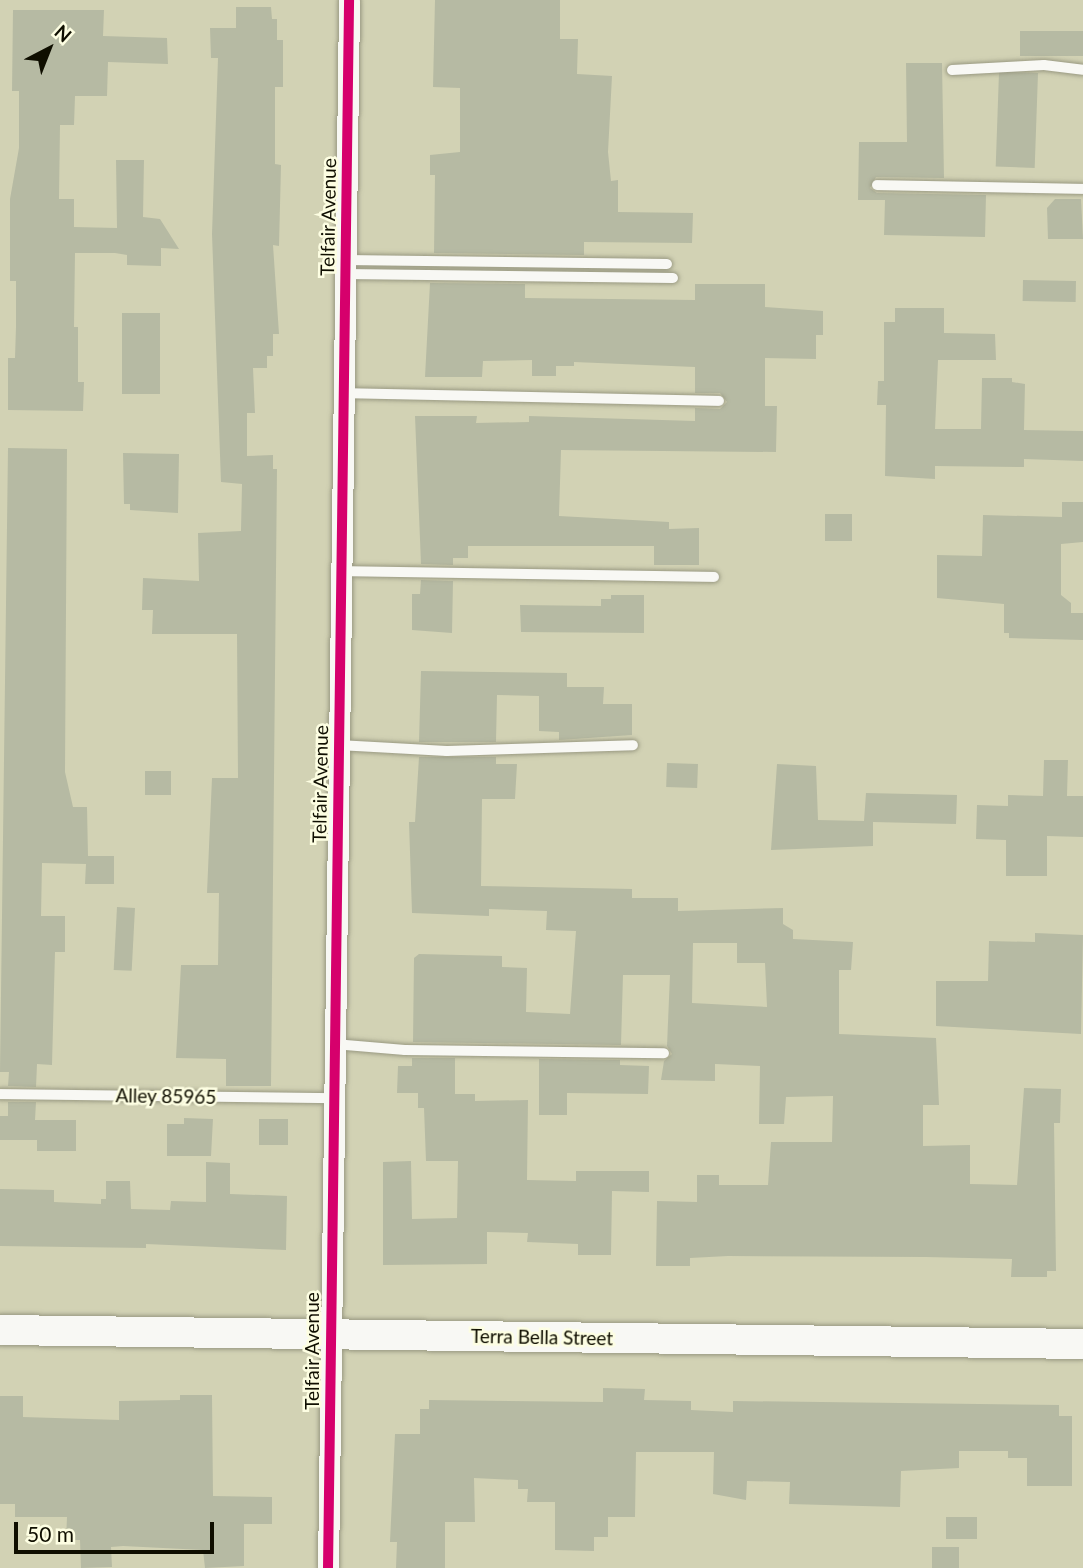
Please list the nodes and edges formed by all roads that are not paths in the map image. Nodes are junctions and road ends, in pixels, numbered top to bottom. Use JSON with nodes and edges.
{"nodes":[{"id":1,"x":349,"y":0,"type":"edge"},
{"id":2,"x":952,"y":70,"type":"dead end"},
{"id":3,"x":1083,"y":70,"type":"edge"},
{"id":4,"x":877,"y":185,"type":"dead end"},
{"id":5,"x":1083,"y":189,"type":"edge"},
{"id":6,"x":667,"y":264,"type":"dead end"},
{"id":7,"x":345,"y":267,"type":"junction"},
{"id":8,"x":673,"y":278,"type":"dead end"},
{"id":9,"x":343,"y":393,"type":"junction"},
{"id":10,"x":719,"y":401,"type":"dead end"},
{"id":11,"x":340,"y":571,"type":"junction"},
{"id":12,"x":714,"y":577,"type":"dead end"},
{"id":13,"x":338,"y":745,"type":"junction"},
{"id":14,"x":633,"y":745,"type":"dead end"},
{"id":15,"x":334,"y":1044,"type":"junction"},
{"id":16,"x":664,"y":1054,"type":"dead end"},
{"id":17,"x":0,"y":1094,"type":"edge"},
{"id":18,"x":332,"y":1098,"type":"junction"},
{"id":19,"x":0,"y":1330,"type":"edge"},
{"id":20,"x":329,"y":1334,"type":"junction"},
{"id":21,"x":1083,"y":1344,"type":"edge"},
{"id":22,"x":328,"y":1568,"type":"edge"}],
"edges":[{"from":1,"to":7,"type":"street","name":"Telfair Avenue"},
{"from":2,"to":3,"type":"lane"},
{"from":4,"to":5,"type":"lane"},
{"from":6,"to":7,"type":"lane"},
{"from":7,"to":8,"type":"lane"},
{"from":7,"to":9,"type":"street","name":"Telfair Avenue"},
{"from":9,"to":10,"type":"lane"},
{"from":9,"to":11,"type":"street","name":"Telfair Avenue"},
{"from":11,"to":12,"type":"lane"},
{"from":11,"to":13,"type":"street","name":"Telfair Avenue"},
{"from":13,"to":14,"type":"lane"},
{"from":13,"to":15,"type":"street","name":"Telfair Avenue"},
{"from":15,"to":16,"type":"lane"},
{"from":15,"to":18,"type":"street","name":"Telfair Avenue"},
{"from":17,"to":18,"type":"lane","name":"Alley 85965"},
{"from":18,"to":20,"type":"street","name":"Telfair Avenue"},
{"from":19,"to":20,"type":"main road","name":"Terra Bella Street"},
{"from":20,"to":21,"type":"main road","name":"Terra Bella Street"},
{"from":20,"to":22,"type":"street","name":"Telfair Avenue"}]}
